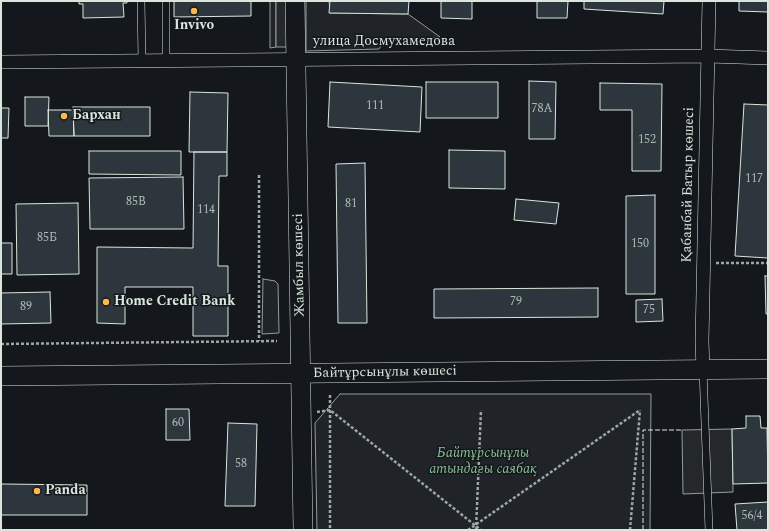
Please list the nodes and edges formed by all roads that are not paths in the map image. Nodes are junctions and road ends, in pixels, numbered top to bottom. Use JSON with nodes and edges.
{"nodes":[{"id":1,"x":141,"y":1,"type":"edge"},
{"id":2,"x":166,"y":1,"type":"edge"},
{"id":3,"x":295,"y":1,"type":"edge"},
{"id":4,"x":710,"y":1,"type":"edge"},
{"id":5,"x":708,"y":56,"type":"junction"},
{"id":6,"x":296,"y":58,"type":"junction"},
{"id":7,"x":768,"y":58,"type":"edge"},
{"id":8,"x":142,"y":60,"type":"junction"},
{"id":9,"x":166,"y":60,"type":"junction"},
{"id":10,"x":1,"y":62,"type":"edge"},
{"id":11,"x":768,"y":369,"type":"edge"},
{"id":12,"x":703,"y":370,"type":"junction"},
{"id":13,"x":302,"y":374,"type":"junction"},
{"id":14,"x":1,"y":376,"type":"edge"},
{"id":15,"x":303,"y":530,"type":"edge"},
{"id":16,"x":709,"y":530,"type":"edge"}],
"edges":[{"from":1,"to":8,"type":"lane"},
{"from":2,"to":9,"type":"lane"},
{"from":3,"to":6,"type":"main road","name":"Жамбыл көшесі"},
{"from":4,"to":5,"type":"street","name":"Қабанбай Батыр көшесі"},
{"from":5,"to":6,"type":"street","name":"улица Досмухамедова"},
{"from":5,"to":7,"type":"street","name":"улица Досмухамедова"},
{"from":5,"to":12,"type":"street","name":"Қабанбай Батыр көшесі"},
{"from":6,"to":9,"type":"street","name":"улица Досмухамедова"},
{"from":6,"to":13,"type":"main road","name":"Жамбыл көшесі"},
{"from":8,"to":9,"type":"street","name":"улица Досмухамедова"},
{"from":8,"to":10,"type":"street","name":"улица Досмухамедова"},
{"from":11,"to":12,"type":"main road","name":"Байтұрсынұлы көшесі"},
{"from":12,"to":13,"type":"main road","name":"Байтұрсынұлы көшесі"},
{"from":12,"to":16,"type":"lane"},
{"from":13,"to":14,"type":"main road","name":"Байтұрсынұлы көшесі"},
{"from":13,"to":15,"type":"main road","name":"Жамбыл көшесі"}]}
